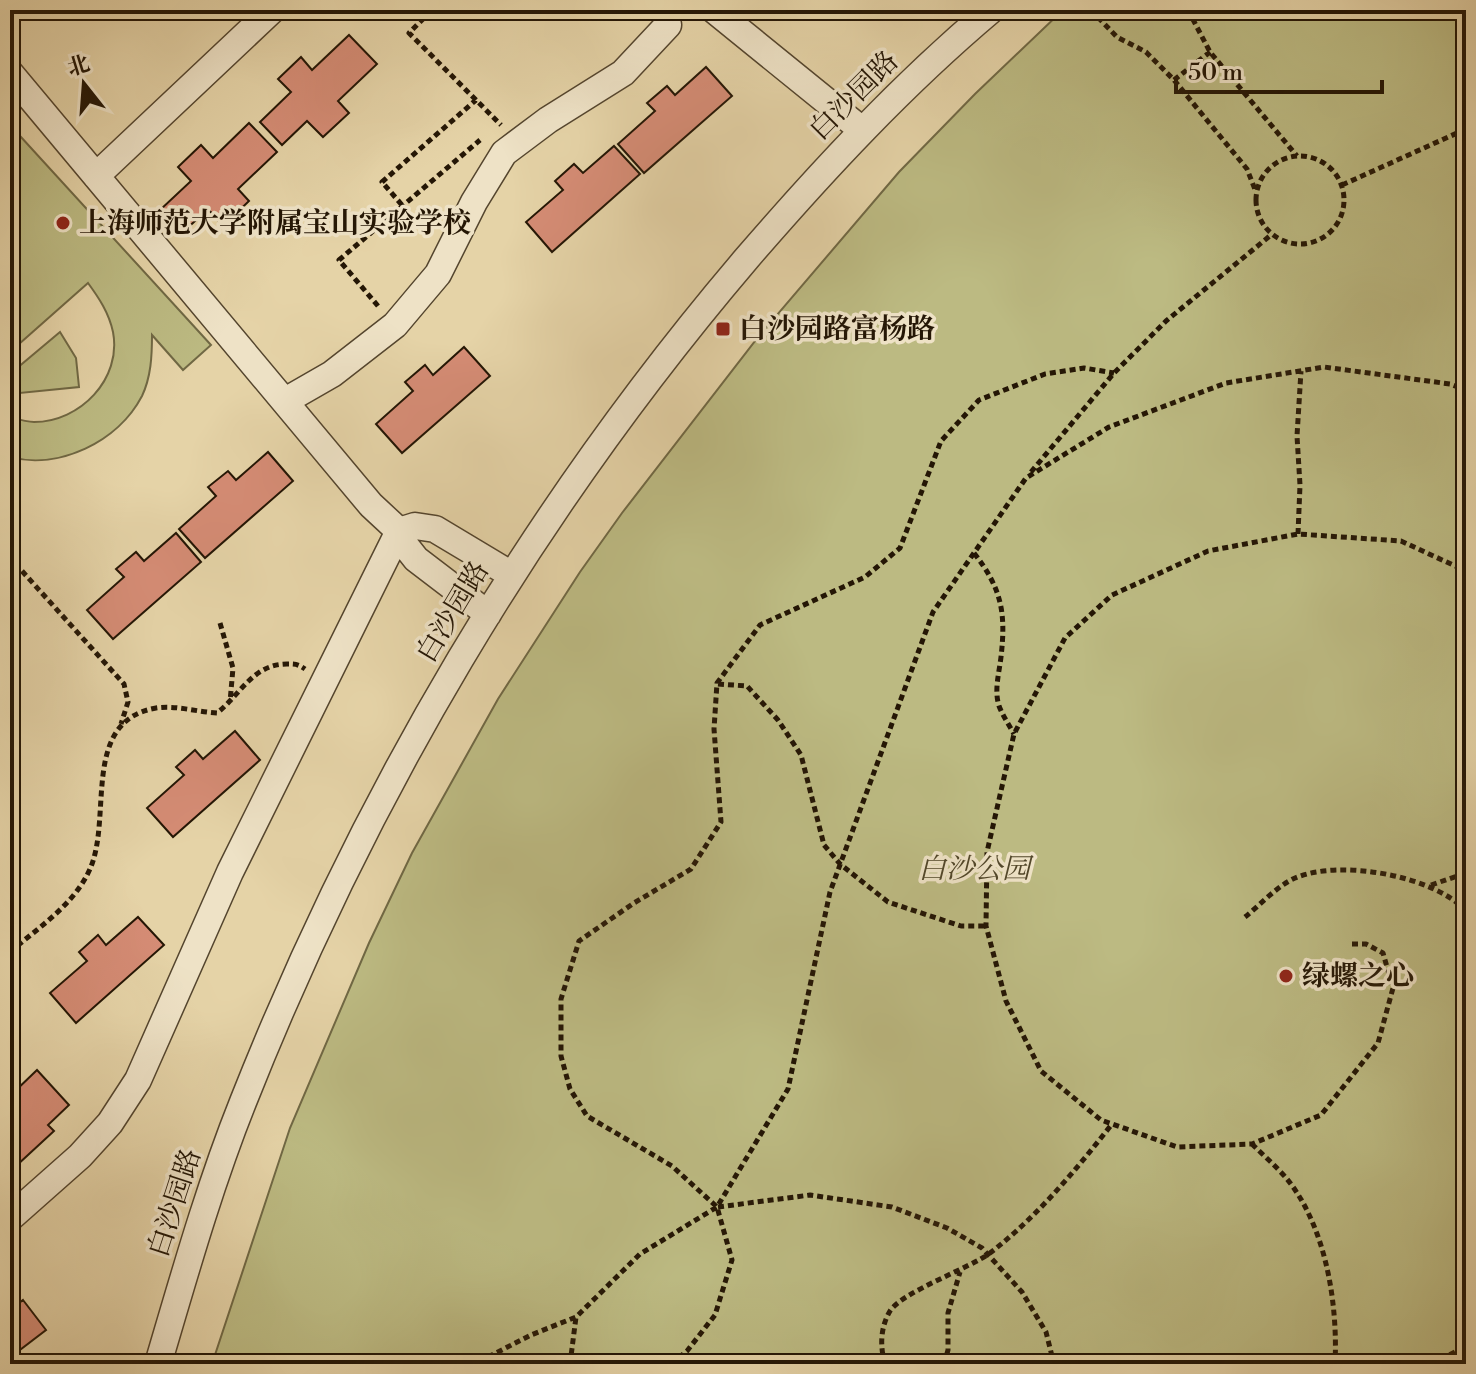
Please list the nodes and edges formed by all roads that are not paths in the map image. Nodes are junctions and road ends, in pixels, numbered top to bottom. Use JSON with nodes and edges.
{"nodes":[{"id":1,"x":272,"y":10,"type":"edge"},
{"id":2,"x":714,"y":10,"type":"edge"},
{"id":3,"x":991,"y":10,"type":"edge"},
{"id":4,"x":668,"y":25,"type":"dead end"},
{"id":5,"x":10,"y":73,"type":"edge"},
{"id":6,"x":862,"y":130,"type":"junction"},
{"id":7,"x":96,"y":176,"type":"junction"},
{"id":8,"x":285,"y":401,"type":"junction"},
{"id":9,"x":399,"y":531,"type":"junction"},
{"id":10,"x":512,"y":575,"type":"junction"},
{"id":11,"x":488,"y":614,"type":"junction"},
{"id":12,"x":10,"y":1218,"type":"edge"},
{"id":13,"x":158,"y":1364,"type":"edge"}],
"edges":[{"from":1,"to":7,"type":"street"},
{"from":2,"to":6,"type":"street"},
{"from":3,"to":6,"type":"street","name":"白沙园路"},
{"from":4,"to":8,"type":"street"},
{"from":5,"to":7,"type":"street"},
{"from":6,"to":10,"type":"street","name":"白沙园路"},
{"from":7,"to":8,"type":"street"},
{"from":8,"to":9,"type":"street"},
{"from":9,"to":10,"type":"street"},
{"from":9,"to":11,"type":"street"},
{"from":9,"to":12,"type":"street"},
{"from":10,"to":11,"type":"street","name":"白沙园路"},
{"from":11,"to":13,"type":"street","name":"白沙园路"}]}
